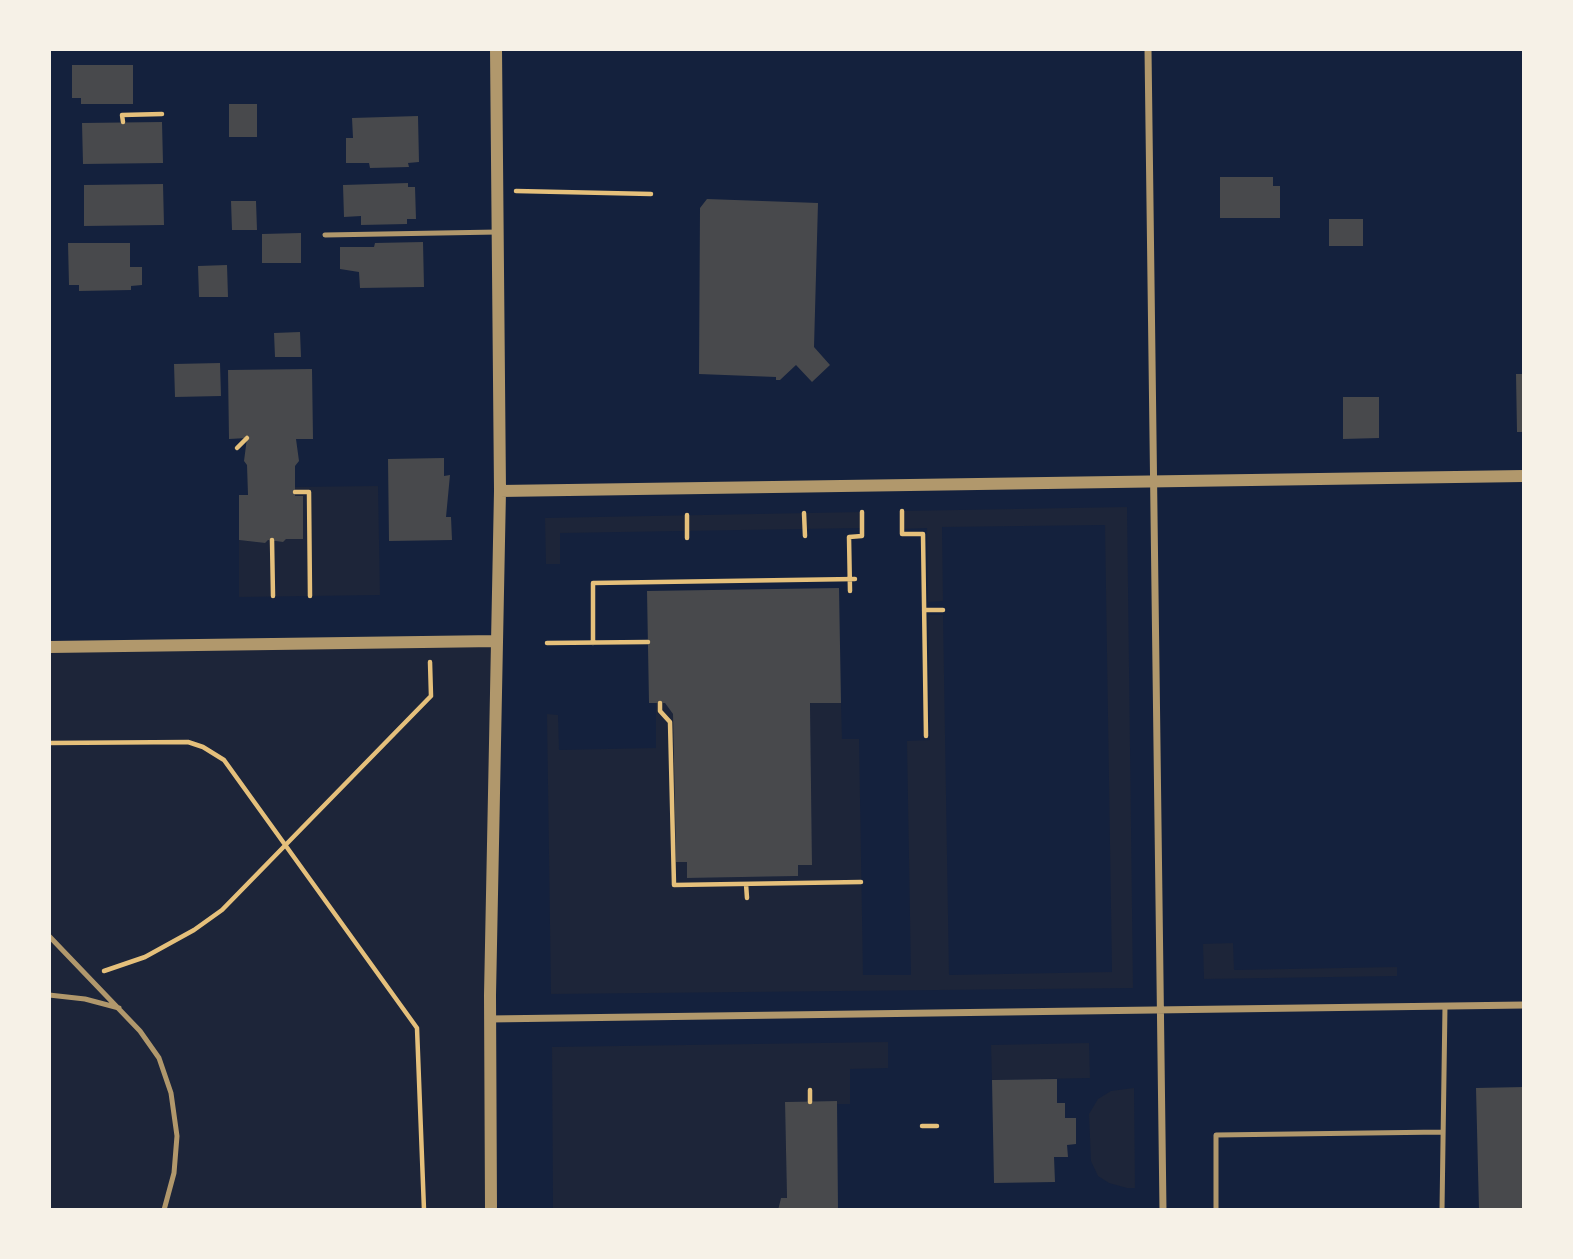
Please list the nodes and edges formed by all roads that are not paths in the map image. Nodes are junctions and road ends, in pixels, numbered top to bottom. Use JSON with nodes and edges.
{"nodes":[{"id":1,"x":496,"y":49,"type":"edge"},
{"id":2,"x":1148,"y":49,"type":"edge"},
{"id":3,"x":498,"y":232,"type":"junction"},
{"id":4,"x":325,"y":235,"type":"dead end"},
{"id":5,"x":1524,"y":476,"type":"edge"},
{"id":6,"x":1154,"y":480,"type":"junction"},
{"id":7,"x":500,"y":491,"type":"junction"},
{"id":8,"x":497,"y":641,"type":"junction"},
{"id":9,"x":49,"y":647,"type":"edge"},
{"id":10,"x":49,"y":936,"type":"edge"},
{"id":11,"x":49,"y":995,"type":"edge"},
{"id":12,"x":1524,"y":1005,"type":"edge"},
{"id":13,"x":1445,"y":1006,"type":"junction"},
{"id":14,"x":118,"y":1008,"type":"junction"},
{"id":15,"x":1161,"y":1009,"type":"junction"},
{"id":16,"x":489,"y":1019,"type":"junction"},
{"id":17,"x":1443,"y":1132,"type":"junction"},
{"id":18,"x":164,"y":1210,"type":"edge"},
{"id":19,"x":491,"y":1210,"type":"edge"},
{"id":20,"x":1163,"y":1210,"type":"edge"},
{"id":21,"x":1216,"y":1210,"type":"edge"},
{"id":22,"x":1442,"y":1210,"type":"edge"}],
"edges":[{"from":1,"to":3,"type":"street"},
{"from":2,"to":6,"type":"street"},
{"from":3,"to":4,"type":"lane"},
{"from":3,"to":7,"type":"street"},
{"from":5,"to":6,"type":"street"},
{"from":6,"to":7,"type":"street"},
{"from":6,"to":15,"type":"street"},
{"from":7,"to":8,"type":"street"},
{"from":8,"to":9,"type":"street"},
{"from":8,"to":16,"type":"street"},
{"from":10,"to":14,"type":"lane"},
{"from":11,"to":14,"type":"lane"},
{"from":12,"to":13,"type":"street"},
{"from":13,"to":15,"type":"street"},
{"from":13,"to":17,"type":"lane"},
{"from":14,"to":18,"type":"lane"},
{"from":15,"to":16,"type":"street"},
{"from":15,"to":20,"type":"street"},
{"from":16,"to":19,"type":"street"},
{"from":17,"to":21,"type":"lane"},
{"from":17,"to":22,"type":"lane"}]}
